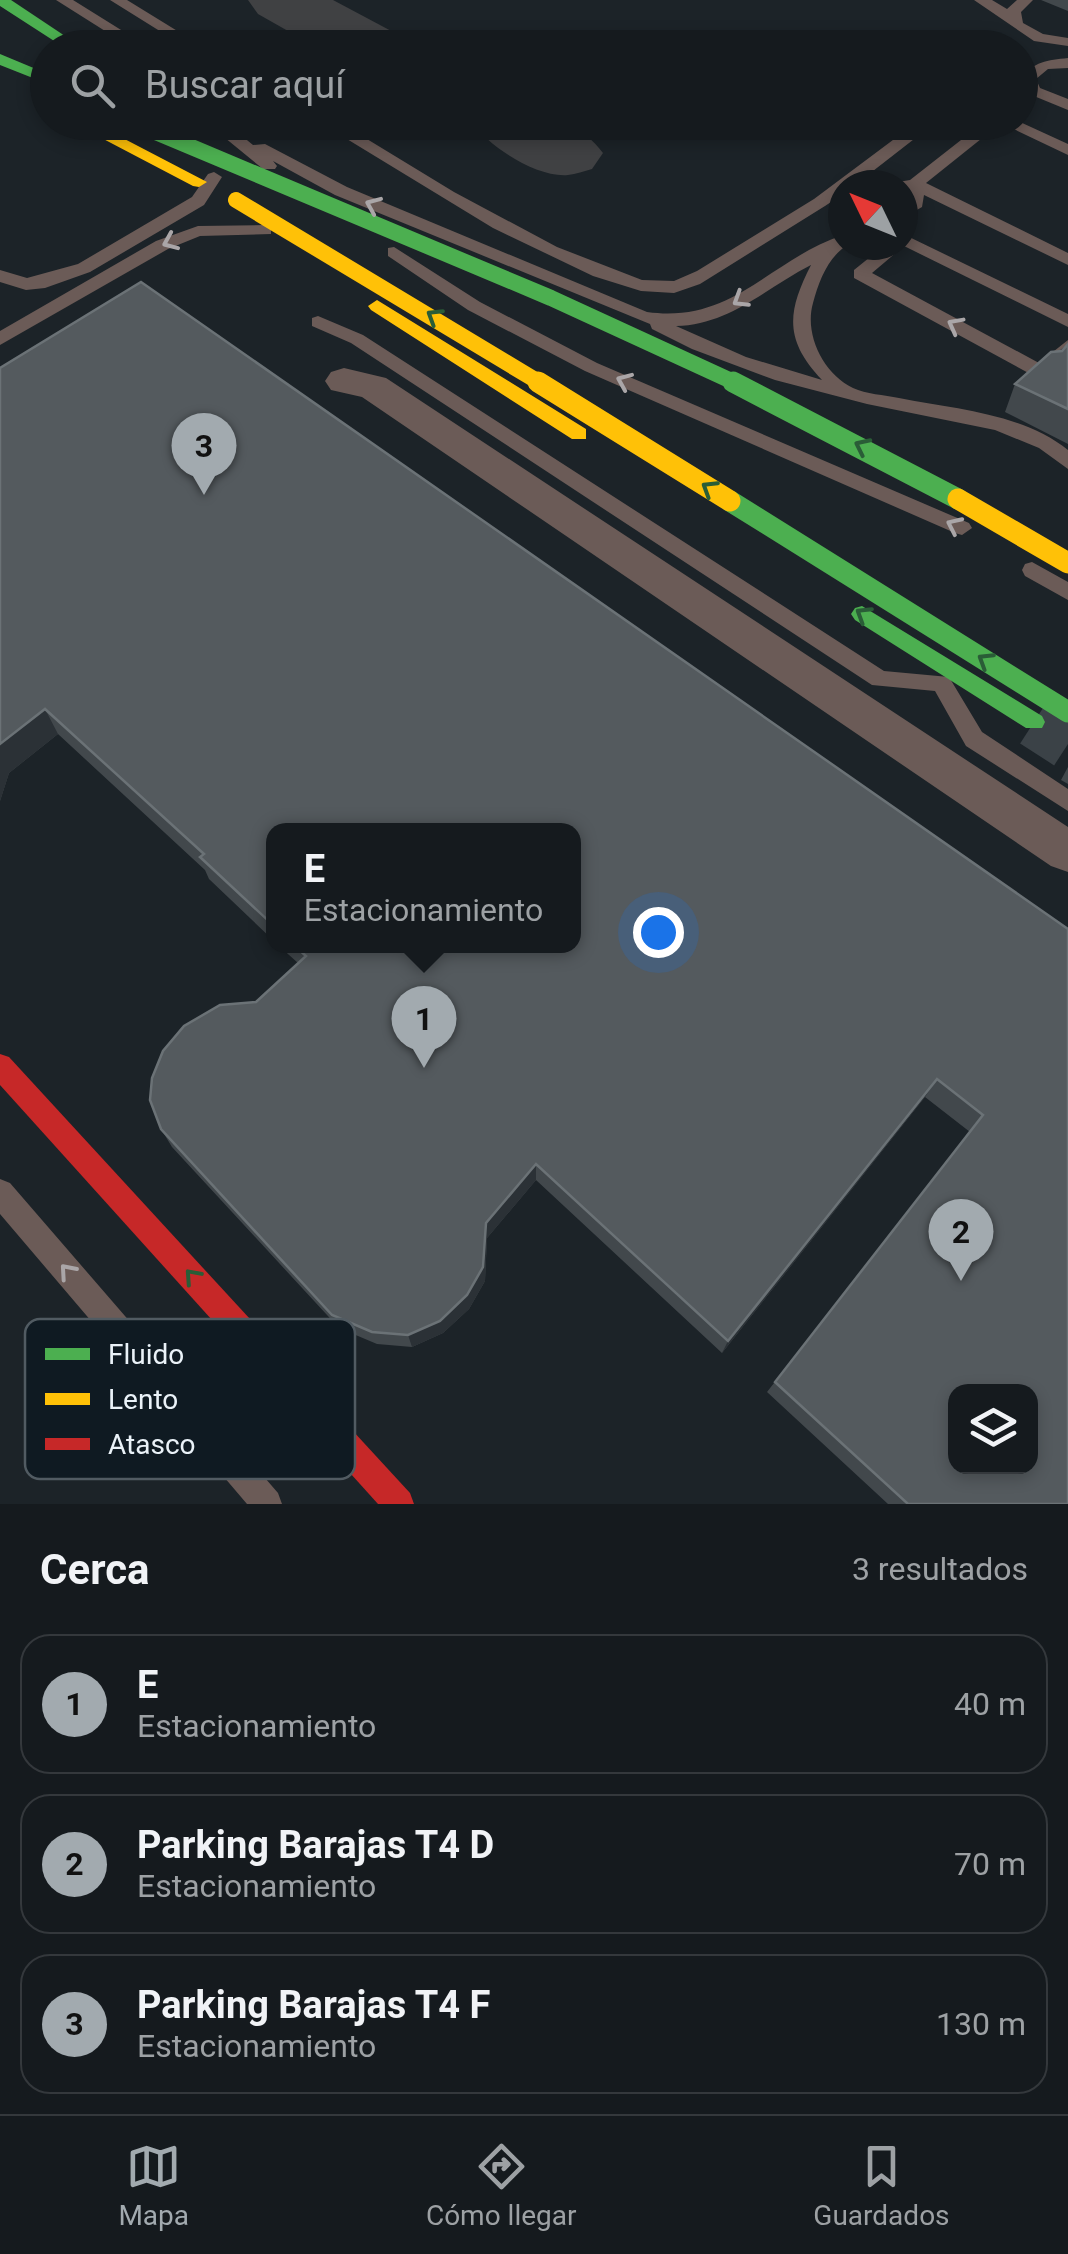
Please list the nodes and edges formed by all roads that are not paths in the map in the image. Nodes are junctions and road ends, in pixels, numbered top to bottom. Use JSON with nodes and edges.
{"nodes":[{"id":1,"x":1,"y":0,"type":"edge"},
{"id":2,"x":63,"y":0,"type":"edge"},
{"id":3,"x":117,"y":0,"type":"edge"},
{"id":4,"x":981,"y":0,"type":"edge"},
{"id":5,"x":1026,"y":0,"type":"edge"},
{"id":6,"x":1012,"y":17,"type":"junction"},
{"id":7,"x":48,"y":30,"type":"edge"},
{"id":8,"x":113,"y":30,"type":"edge"},
{"id":9,"x":168,"y":30,"type":"edge"},
{"id":10,"x":1022,"y":30,"type":"edge"},
{"id":11,"x":1039,"y":38,"type":"edge"},
{"id":12,"x":1068,"y":42,"type":"edge"},
{"id":13,"x":0,"y":58,"type":"edge"},
{"id":14,"x":1068,"y":63,"type":"edge"},
{"id":15,"x":1038,"y":70,"type":"edge"},
{"id":16,"x":30,"y":72,"type":"edge"},
{"id":17,"x":0,"y":84,"type":"edge"},
{"id":18,"x":1068,"y":86,"type":"edge"},
{"id":19,"x":30,"y":92,"type":"edge"},
{"id":20,"x":1038,"y":94,"type":"edge"},
{"id":21,"x":1038,"y":98,"type":"edge"},
{"id":22,"x":1068,"y":105,"type":"edge"},
{"id":23,"x":1038,"y":136,"type":"edge"},
{"id":24,"x":114,"y":140,"type":"edge"},
{"id":25,"x":174,"y":140,"type":"edge"},
{"id":26,"x":185,"y":140,"type":"edge"},
{"id":27,"x":234,"y":140,"type":"edge"},
{"id":28,"x":244,"y":140,"type":"edge"},
{"id":29,"x":358,"y":140,"type":"edge"},
{"id":30,"x":904,"y":140,"type":"edge"},
{"id":31,"x":970,"y":140,"type":"edge"},
{"id":32,"x":1068,"y":150,"type":"edge"},
{"id":33,"x":865,"y":170,"type":"edge"},
{"id":34,"x":214,"y":177,"type":"junction"},
{"id":35,"x":918,"y":178,"type":"edge"},
{"id":36,"x":918,"y":189,"type":"edge"},
{"id":37,"x":828,"y":198,"type":"edge"},
{"id":38,"x":265,"y":230,"type":"junction"},
{"id":39,"x":918,"y":246,"type":"edge"},
{"id":40,"x":828,"y":252,"type":"edge"},
{"id":41,"x":825,"y":254,"type":"junction"},
{"id":42,"x":877,"y":260,"type":"edge"},
{"id":43,"x":1068,"y":260,"type":"edge"},
{"id":44,"x":0,"y":276,"type":"edge"},
{"id":45,"x":644,"y":317,"type":"junction"},
{"id":46,"x":1068,"y":321,"type":"edge"},
{"id":47,"x":318,"y":322,"type":"dead end"},
{"id":48,"x":0,"y":340,"type":"edge"},
{"id":49,"x":1068,"y":346,"type":"edge"},
{"id":50,"x":344,"y":381,"type":"dead end"},
{"id":51,"x":846,"y":392,"type":"junction"},
{"id":52,"x":1068,"y":462,"type":"edge"},
{"id":53,"x":637,"y":471,"type":"dead end"},
{"id":54,"x":983,"y":540,"type":"dead end"},
{"id":55,"x":1017,"y":561,"type":"dead end"},
{"id":56,"x":1068,"y":563,"type":"edge"},
{"id":57,"x":1068,"y":592,"type":"edge"},
{"id":58,"x":836,"y":596,"type":"dead end"},
{"id":59,"x":1068,"y":712,"type":"edge"},
{"id":60,"x":1034,"y":722,"type":"tunnel mouth"},
{"id":61,"x":1068,"y":801,"type":"edge"},
{"id":62,"x":1068,"y":852,"type":"edge"},
{"id":63,"x":0,"y":1066,"type":"edge"},
{"id":64,"x":0,"y":1193,"type":"edge"},
{"id":65,"x":108,"y":1319,"type":"edge"},
{"id":66,"x":230,"y":1319,"type":"edge"},
{"id":67,"x":355,"y":1456,"type":"edge"},
{"id":68,"x":246,"y":1479,"type":"edge"},
{"id":69,"x":267,"y":1504,"type":"edge"},
{"id":70,"x":399,"y":1504,"type":"edge"}],
"edges":[{"from":1,"to":7,"type":"street"},
{"from":2,"to":8,"type":"lane"},
{"from":3,"to":9,"type":"lane"},
{"from":4,"to":6,"type":"lane"},
{"from":5,"to":6,"type":"lane"},
{"from":6,"to":10,"type":"lane"},
{"from":11,"to":12,"type":"lane"},
{"from":13,"to":16,"type":"street"},
{"from":14,"to":15,"type":"lane"},
{"from":17,"to":19,"type":"street"},
{"from":18,"to":20,"type":"lane"},
{"from":21,"to":22,"type":"lane"},
{"from":23,"to":32,"type":"lane"},
{"from":59,"to":24,"type":"street","one_way":true,"bridge":true},
{"from":56,"to":25,"type":"street","one_way":true,"bridge":true},
{"from":26,"to":34,"type":"street"},
{"from":54,"to":27,"type":"lane","one_way":true},
{"from":45,"to":28,"type":"lane","one_way":true},
{"from":29,"to":37,"type":"lane"},
{"from":30,"to":33,"type":"lane"},
{"from":31,"to":35,"type":"lane"},
{"from":34,"to":38,"type":"street"},
{"from":34,"to":44,"type":"lane"},
{"from":36,"to":43,"type":"lane"},
{"from":38,"to":48,"type":"lane","one_way":true},
{"from":38,"to":53,"type":"street"},
{"from":39,"to":46,"type":"lane"},
{"from":40,"to":41,"type":"lane"},
{"from":41,"to":45,"type":"lane","one_way":true},
{"from":41,"to":51,"type":"lane"},
{"from":49,"to":42,"type":"lane","one_way":true},
{"from":45,"to":51,"type":"lane"},
{"from":47,"to":61,"type":"lane"},
{"from":50,"to":62,"type":"street"},
{"from":51,"to":52,"type":"lane"},
{"from":55,"to":57,"type":"lane"},
{"from":60,"to":58,"type":"street","one_way":true},
{"from":66,"to":63,"type":"street","one_way":true},
{"from":65,"to":64,"type":"lane","one_way":true},
{"from":70,"to":67,"type":"street","one_way":true},
{"from":69,"to":68,"type":"lane","one_way":true}]}
